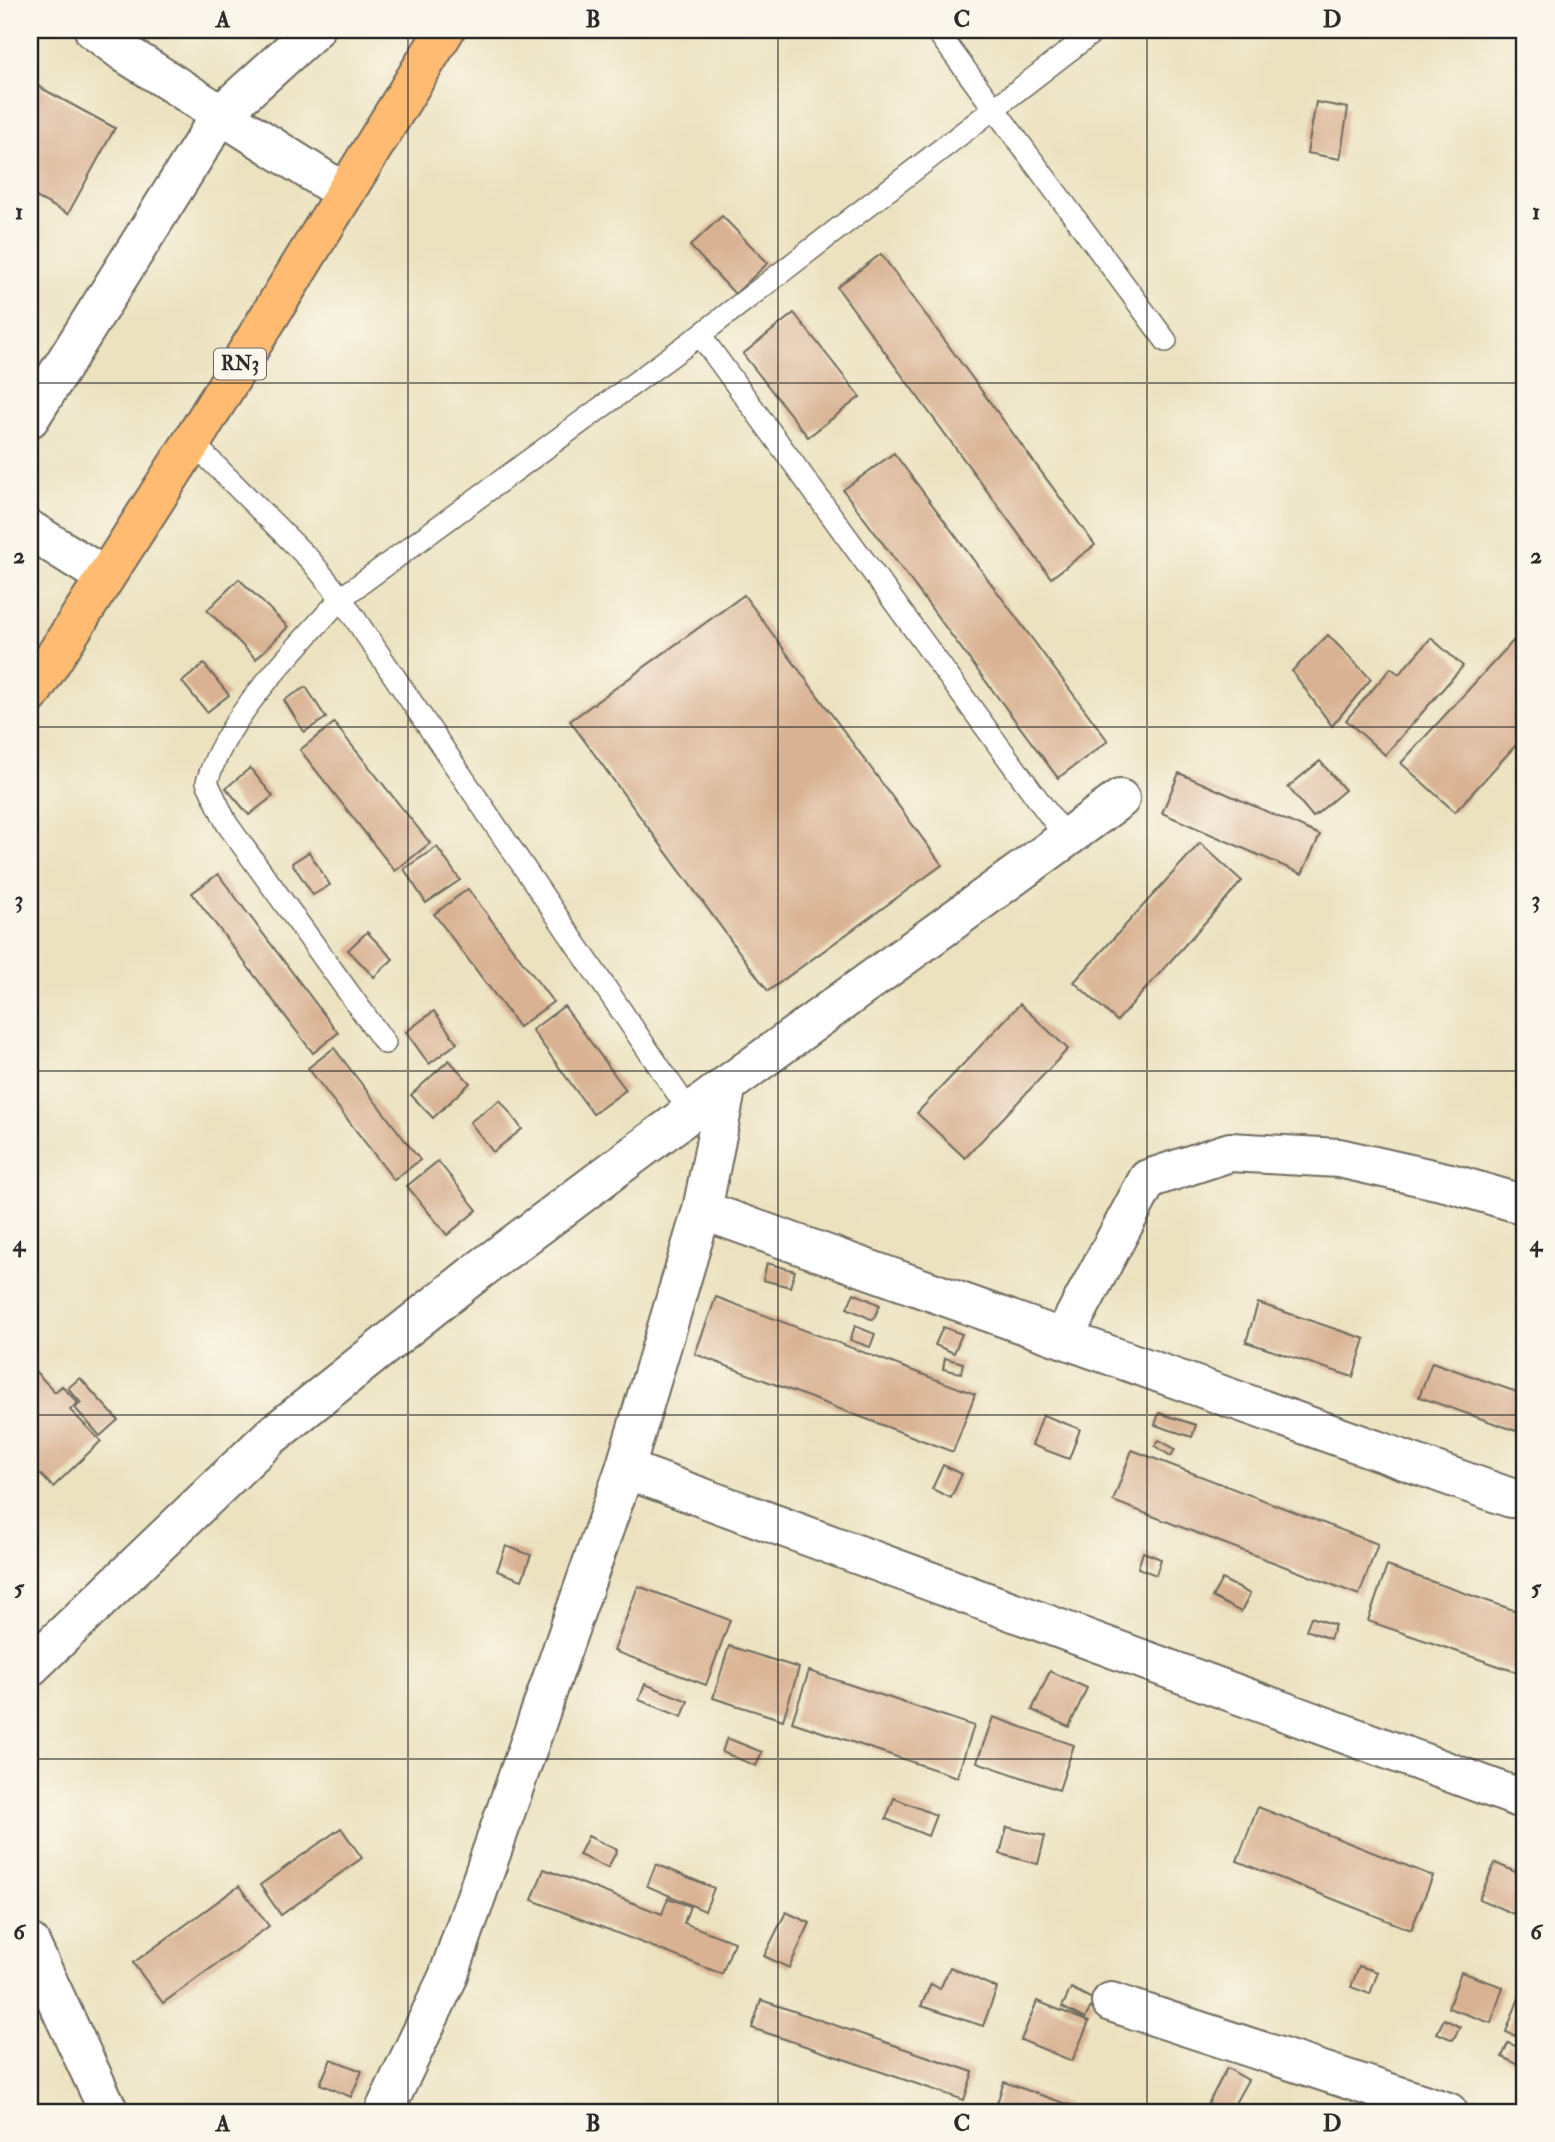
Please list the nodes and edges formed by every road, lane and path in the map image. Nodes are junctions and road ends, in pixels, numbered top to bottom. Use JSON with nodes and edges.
{"nodes":[{"id":1,"x":94,"y":30,"type":"edge"},
{"id":2,"x":314,"y":30,"type":"edge"},
{"id":3,"x":445,"y":30,"type":"edge"},
{"id":4,"x":936,"y":30,"type":"edge"},
{"id":5,"x":1096,"y":30,"type":"edge"},
{"id":6,"x":994,"y":108,"type":"junction"},
{"id":7,"x":221,"y":114,"type":"junction"},
{"id":8,"x":345,"y":193,"type":"junction"},
{"id":9,"x":700,"y":335,"type":"junction"},
{"id":10,"x":1166,"y":341,"type":"dead end"},
{"id":11,"x":30,"y":418,"type":"edge"},
{"id":12,"x":191,"y":442,"type":"junction"},
{"id":13,"x":30,"y":530,"type":"edge"},
{"id":14,"x":105,"y":577,"type":"junction"},
{"id":15,"x":341,"y":598,"type":"junction"},
{"id":16,"x":30,"y":695,"type":"edge"},
{"id":17,"x":1120,"y":799,"type":"dead end"},
{"id":18,"x":1066,"y":838,"type":"junction"},
{"id":19,"x":385,"y":1043,"type":"dead end"},
{"id":20,"x":727,"y":1085,"type":"junction"},
{"id":21,"x":692,"y":1115,"type":"junction"},
{"id":22,"x":1525,"y":1205,"type":"edge"},
{"id":23,"x":702,"y":1210,"type":"junction"},
{"id":24,"x":1063,"y":1338,"type":"junction"},
{"id":25,"x":625,"y":1469,"type":"junction"},
{"id":26,"x":1511,"y":1498,"type":"dead end"},
{"id":27,"x":30,"y":1667,"type":"edge"},
{"id":28,"x":1525,"y":1800,"type":"edge"},
{"id":29,"x":30,"y":1943,"type":"edge"},
{"id":30,"x":1111,"y":2002,"type":"dead end"},
{"id":31,"x":109,"y":2112,"type":"edge"},
{"id":32,"x":384,"y":2112,"type":"edge"},
{"id":33,"x":1448,"y":2112,"type":"edge"}],
"edges":[{"from":1,"to":7,"type":"street"},
{"from":2,"to":7,"type":"street"},
{"from":3,"to":8,"type":"highway","number":"RN3"},
{"from":4,"to":6,"type":"lane"},
{"from":5,"to":6,"type":"lane"},
{"from":6,"to":9,"type":"lane"},
{"from":6,"to":10,"type":"lane"},
{"from":7,"to":8,"type":"street"},
{"from":7,"to":11,"type":"street"},
{"from":8,"to":12,"type":"highway","number":"RN3"},
{"from":9,"to":15,"type":"lane"},
{"from":9,"to":18,"type":"lane"},
{"from":12,"to":14,"type":"highway","number":"RN3"},
{"from":12,"to":15,"type":"lane"},
{"from":13,"to":14,"type":"street"},
{"from":14,"to":16,"type":"highway","number":"RN3"},
{"from":15,"to":19,"type":"lane"},
{"from":15,"to":21,"type":"lane"},
{"from":17,"to":18,"type":"street"},
{"from":18,"to":20,"type":"street"},
{"from":20,"to":21,"type":"street"},
{"from":20,"to":23,"type":"street"},
{"from":21,"to":27,"type":"street"},
{"from":22,"to":24,"type":"street"},
{"from":23,"to":24,"type":"street"},
{"from":23,"to":25,"type":"street"},
{"from":24,"to":26,"type":"street"},
{"from":25,"to":28,"type":"street"},
{"from":25,"to":32,"type":"street"},
{"from":29,"to":31,"type":"street"},
{"from":30,"to":33,"type":"street"}]}
